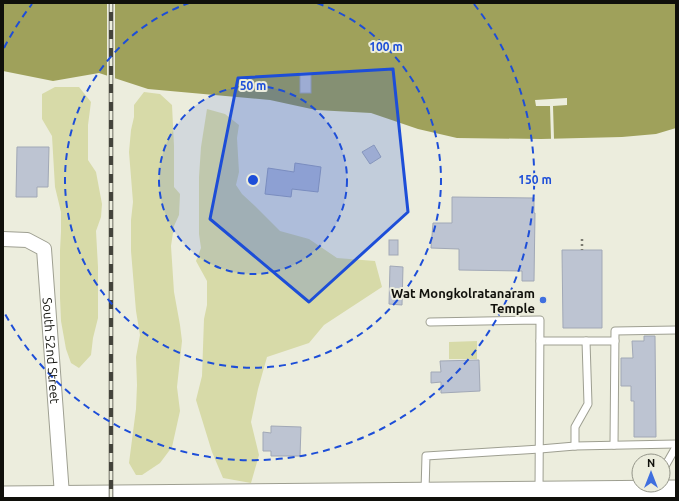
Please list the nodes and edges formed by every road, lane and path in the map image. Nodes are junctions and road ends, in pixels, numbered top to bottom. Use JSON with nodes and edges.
{"nodes":[{"id":1,"x":3,"y":239,"type":"edge"},
{"id":2,"x":582,"y":239,"type":"dead end"},
{"id":3,"x":582,"y":250,"type":"dead end"},
{"id":4,"x":430,"y":322,"type":"dead end"},
{"id":5,"x":676,"y":330,"type":"edge"},
{"id":6,"x":540,"y":341,"type":"junction"},
{"id":7,"x":586,"y":341,"type":"junction"},
{"id":8,"x":615,"y":341,"type":"junction"},
{"id":9,"x":676,"y":444,"type":"edge"},
{"id":10,"x":614,"y":445,"type":"junction"},
{"id":11,"x":575,"y":446,"type":"junction"},
{"id":12,"x":676,"y":447,"type":"edge"},
{"id":13,"x":540,"y":449,"type":"junction"},
{"id":14,"x":671,"y":456,"type":"edge"},
{"id":15,"x":539,"y":490,"type":"junction"},
{"id":16,"x":631,"y":491,"type":"edge"},
{"id":17,"x":425,"y":492,"type":"junction"},
{"id":18,"x":568,"y":494,"type":"edge"},
{"id":19,"x":3,"y":495,"type":"edge"},
{"id":20,"x":62,"y":495,"type":"junction"},
{"id":21,"x":318,"y":495,"type":"edge"},
{"id":22,"x":403,"y":495,"type":"edge"}],
"edges":[{"from":1,"to":20,"type":"street","name":"South 52nd Street"},
{"from":2,"to":3,"type":"path"},
{"from":4,"to":6,"type":"lane"},
{"from":5,"to":8,"type":"lane"},
{"from":6,"to":7,"type":"lane"},
{"from":6,"to":13,"type":"lane"},
{"from":7,"to":8,"type":"lane"},
{"from":7,"to":11,"type":"lane"},
{"from":8,"to":10,"type":"lane"},
{"from":9,"to":10,"type":"lane"},
{"from":10,"to":11,"type":"lane"},
{"from":11,"to":13,"type":"lane"},
{"from":12,"to":14,"type":"lane"},
{"from":13,"to":15,"type":"lane"},
{"from":13,"to":17,"type":"lane"},
{"from":15,"to":17,"type":"street"},
{"from":15,"to":18,"type":"street"},
{"from":16,"to":18,"type":"street"},
{"from":17,"to":22,"type":"street"},
{"from":19,"to":20,"type":"street"},
{"from":20,"to":21,"type":"street"},
{"from":21,"to":22,"type":"street"}]}
